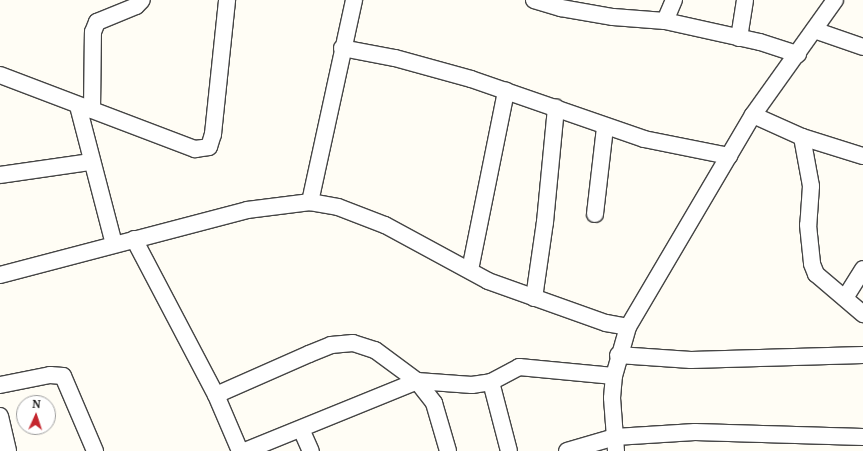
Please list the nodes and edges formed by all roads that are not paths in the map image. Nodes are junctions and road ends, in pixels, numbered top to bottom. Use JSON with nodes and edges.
{"nodes":[{"id":1,"x":142,"y":0,"type":"edge"},
{"id":2,"x":227,"y":0,"type":"edge"},
{"id":3,"x":354,"y":0,"type":"edge"},
{"id":4,"x":534,"y":0,"type":"edge"},
{"id":5,"x":674,"y":0,"type":"edge"},
{"id":6,"x":745,"y":0,"type":"edge"},
{"id":7,"x":835,"y":0,"type":"edge"},
{"id":8,"x":665,"y":21,"type":"junction"},
{"id":9,"x":814,"y":30,"type":"junction"},
{"id":10,"x":738,"y":38,"type":"junction"},
{"id":11,"x":863,"y":47,"type":"edge"},
{"id":12,"x":342,"y":48,"type":"junction"},
{"id":13,"x":798,"y":54,"type":"junction"},
{"id":14,"x":0,"y":75,"type":"edge"},
{"id":15,"x":506,"y":91,"type":"junction"},
{"id":16,"x":85,"y":108,"type":"junction"},
{"id":17,"x":556,"y":108,"type":"junction"},
{"id":18,"x":753,"y":115,"type":"junction"},
{"id":19,"x":604,"y":126,"type":"junction"},
{"id":20,"x":802,"y":137,"type":"junction"},
{"id":21,"x":729,"y":156,"type":"junction"},
{"id":22,"x":863,"y":156,"type":"edge"},
{"id":23,"x":90,"y":162,"type":"junction"},
{"id":24,"x":0,"y":175,"type":"edge"},
{"id":25,"x":310,"y":202,"type":"junction"},
{"id":26,"x":595,"y":214,"type":"dead end"},
{"id":27,"x":134,"y":239,"type":"junction"},
{"id":28,"x":114,"y":244,"type":"junction"},
{"id":29,"x":863,"y":269,"type":"edge"},
{"id":30,"x":470,"y":270,"type":"junction"},
{"id":31,"x":0,"y":275,"type":"edge"},
{"id":32,"x":534,"y":298,"type":"junction"},
{"id":33,"x":845,"y":298,"type":"junction"},
{"id":34,"x":863,"y":314,"type":"edge"},
{"id":35,"x":628,"y":327,"type":"junction"},
{"id":36,"x":618,"y":355,"type":"junction"},
{"id":37,"x":863,"y":355,"type":"edge"},
{"id":38,"x":614,"y":376,"type":"junction"},
{"id":39,"x":417,"y":381,"type":"junction"},
{"id":40,"x":491,"y":382,"type":"junction"},
{"id":41,"x":0,"y":385,"type":"edge"},
{"id":42,"x":216,"y":395,"type":"junction"},
{"id":43,"x":0,"y":416,"type":"edge"},
{"id":44,"x":301,"y":429,"type":"junction"},
{"id":45,"x":863,"y":438,"type":"edge"},
{"id":46,"x":616,"y":444,"type":"edge"},
{"id":47,"x":8,"y":451,"type":"edge"},
{"id":48,"x":95,"y":451,"type":"edge"},
{"id":49,"x":240,"y":451,"type":"edge"},
{"id":50,"x":245,"y":451,"type":"edge"},
{"id":51,"x":311,"y":451,"type":"edge"},
{"id":52,"x":448,"y":451,"type":"edge"},
{"id":53,"x":509,"y":451,"type":"edge"},
{"id":54,"x":567,"y":451,"type":"edge"}],
"edges":[{"from":1,"to":16,"type":"street"},
{"from":2,"to":16,"type":"street"},
{"from":3,"to":12,"type":"street"},
{"from":4,"to":8,"type":"street"},
{"from":5,"to":8,"type":"street"},
{"from":6,"to":10,"type":"street"},
{"from":7,"to":9,"type":"street"},
{"from":8,"to":10,"type":"street"},
{"from":9,"to":11,"type":"street"},
{"from":9,"to":13,"type":"street"},
{"from":10,"to":13,"type":"street"},
{"from":12,"to":15,"type":"street"},
{"from":12,"to":25,"type":"street"},
{"from":13,"to":18,"type":"street"},
{"from":14,"to":16,"type":"street"},
{"from":15,"to":17,"type":"street"},
{"from":15,"to":30,"type":"street"},
{"from":16,"to":23,"type":"street"},
{"from":17,"to":19,"type":"street"},
{"from":17,"to":32,"type":"street"},
{"from":18,"to":20,"type":"street"},
{"from":18,"to":21,"type":"street"},
{"from":19,"to":21,"type":"street"},
{"from":19,"to":26,"type":"street"},
{"from":20,"to":22,"type":"street"},
{"from":20,"to":33,"type":"street"},
{"from":21,"to":35,"type":"street"},
{"from":23,"to":24,"type":"street"},
{"from":23,"to":28,"type":"street"},
{"from":25,"to":27,"type":"street"},
{"from":25,"to":30,"type":"street"},
{"from":27,"to":28,"type":"street"},
{"from":27,"to":42,"type":"street"},
{"from":28,"to":31,"type":"street"},
{"from":29,"to":33,"type":"street"},
{"from":30,"to":32,"type":"street"},
{"from":32,"to":35,"type":"street"},
{"from":33,"to":34,"type":"street"},
{"from":35,"to":36,"type":"street"},
{"from":36,"to":37,"type":"street"},
{"from":36,"to":38,"type":"street"},
{"from":38,"to":40,"type":"street"},
{"from":38,"to":46,"type":"street"},
{"from":39,"to":40,"type":"street"},
{"from":39,"to":42,"type":"street"},
{"from":39,"to":44,"type":"street"},
{"from":39,"to":52,"type":"street"},
{"from":40,"to":53,"type":"street"},
{"from":41,"to":48,"type":"street"},
{"from":42,"to":49,"type":"street"},
{"from":43,"to":47,"type":"street"},
{"from":44,"to":50,"type":"street"},
{"from":44,"to":51,"type":"street"},
{"from":45,"to":46,"type":"street"},
{"from":46,"to":54,"type":"street"}]}
